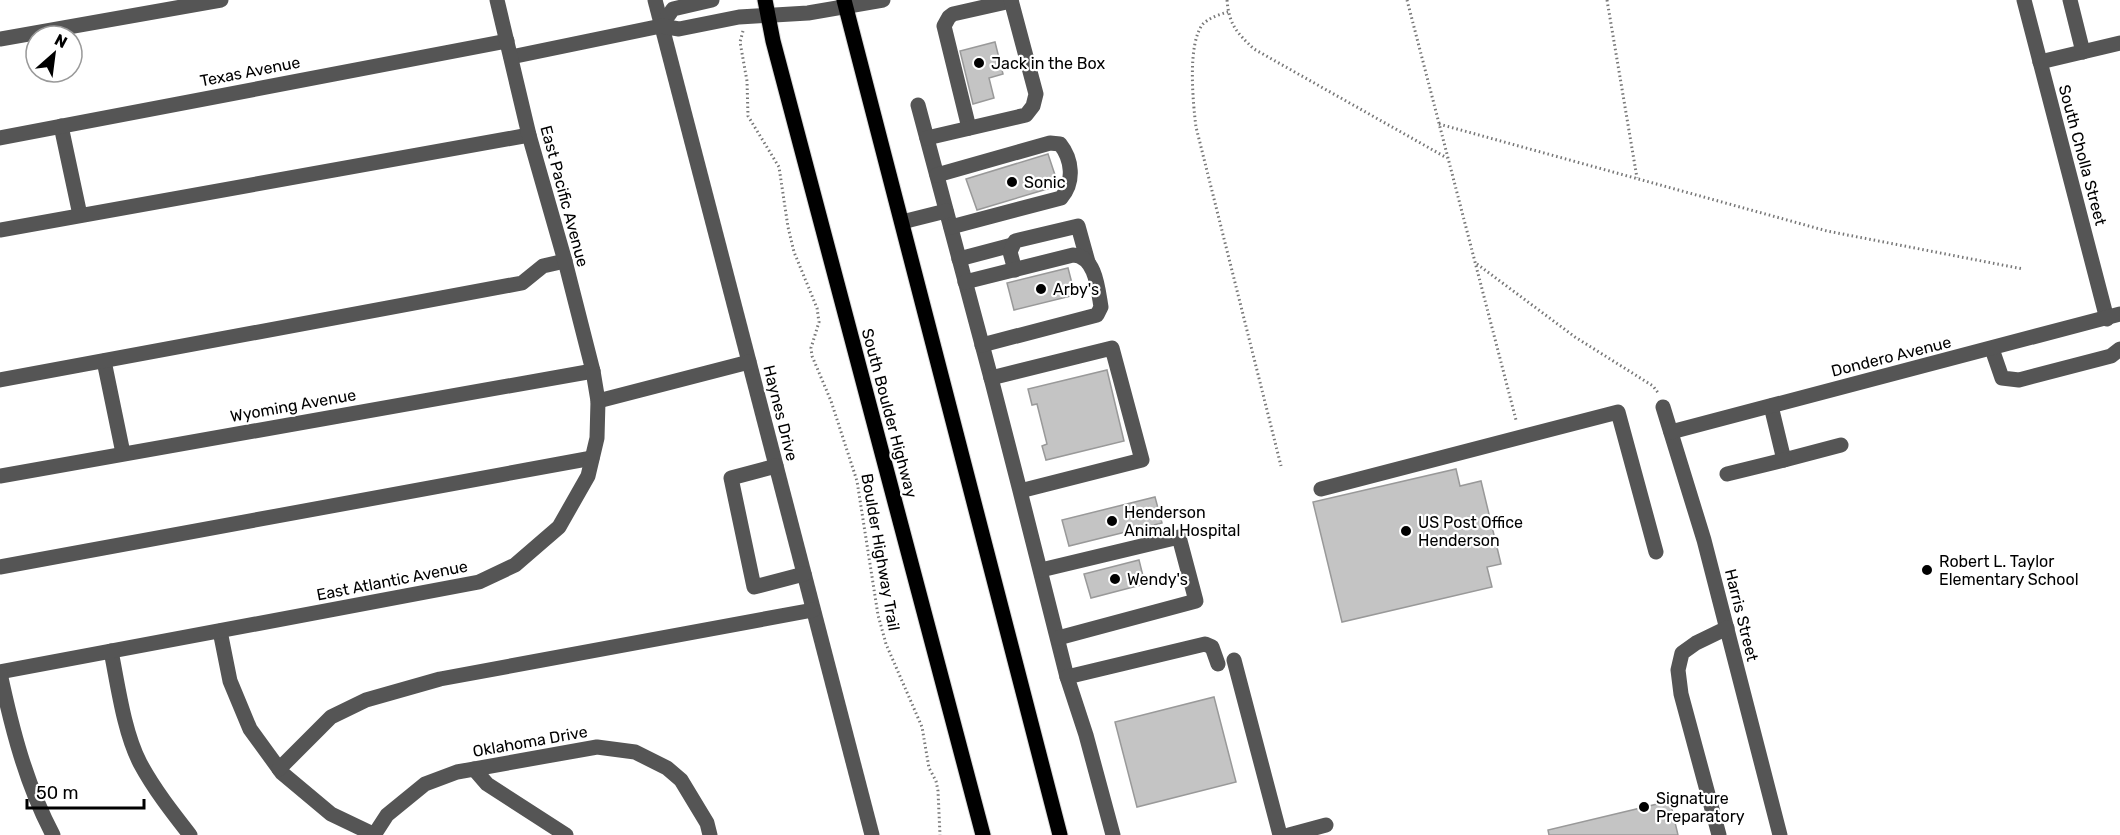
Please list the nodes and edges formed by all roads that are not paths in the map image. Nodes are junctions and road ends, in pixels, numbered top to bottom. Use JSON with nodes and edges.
{"nodes":[{"id":1,"x":221,"y":0,"type":"edge"},
{"id":2,"x":496,"y":0,"type":"edge"},
{"id":3,"x":655,"y":0,"type":"edge"},
{"id":4,"x":712,"y":0,"type":"edge"},
{"id":5,"x":765,"y":0,"type":"edge"},
{"id":6,"x":883,"y":0,"type":"edge"},
{"id":7,"x":2024,"y":0,"type":"edge"},
{"id":8,"x":2070,"y":0,"type":"edge"},
{"id":9,"x":1011,"y":1,"type":"edge"},
{"id":10,"x":845,"y":3,"type":"edge"},
{"id":11,"x":768,"y":16,"type":"junction"},
{"id":12,"x":661,"y":26,"type":"junction"},
{"id":13,"x":0,"y":39,"type":"edge"},
{"id":14,"x":507,"y":41,"type":"junction"},
{"id":15,"x":2120,"y":44,"type":"edge"},
{"id":16,"x":2083,"y":52,"type":"junction"},
{"id":17,"x":511,"y":57,"type":"junction"},
{"id":18,"x":2040,"y":62,"type":"junction"},
{"id":19,"x":918,"y":105,"type":"dead end"},
{"id":20,"x":61,"y":126,"type":"junction"},
{"id":21,"x":969,"y":128,"type":"junction"},
{"id":22,"x":529,"y":135,"type":"junction"},
{"id":23,"x":0,"y":138,"type":"edge"},
{"id":24,"x":927,"y":138,"type":"junction"},
{"id":25,"x":937,"y":176,"type":"junction"},
{"id":26,"x":946,"y":211,"type":"junction"},
{"id":27,"x":80,"y":215,"type":"junction"},
{"id":28,"x":902,"y":222,"type":"junction"},
{"id":29,"x":951,"y":227,"type":"junction"},
{"id":30,"x":0,"y":230,"type":"edge"},
{"id":31,"x":1012,"y":245,"type":"junction"},
{"id":32,"x":959,"y":259,"type":"junction"},
{"id":33,"x":565,"y":261,"type":"junction"},
{"id":34,"x":1088,"y":262,"type":"junction"},
{"id":35,"x":1015,"y":270,"type":"junction"},
{"id":36,"x":965,"y":282,"type":"junction"},
{"id":37,"x":2116,"y":318,"type":"edge"},
{"id":38,"x":982,"y":345,"type":"junction"},
{"id":39,"x":1992,"y":349,"type":"junction"},
{"id":40,"x":2120,"y":349,"type":"edge"},
{"id":41,"x":104,"y":360,"type":"junction"},
{"id":42,"x":749,"y":362,"type":"junction"},
{"id":43,"x":593,"y":371,"type":"junction"},
{"id":44,"x":991,"y":378,"type":"junction"},
{"id":45,"x":0,"y":380,"type":"edge"},
{"id":46,"x":598,"y":401,"type":"junction"},
{"id":47,"x":1663,"y":406,"type":"road end"},
{"id":48,"x":1771,"y":406,"type":"junction"},
{"id":49,"x":1671,"y":432,"type":"junction"},
{"id":50,"x":1841,"y":445,"type":"dead end"},
{"id":51,"x":123,"y":453,"type":"junction"},
{"id":52,"x":592,"y":458,"type":"junction"},
{"id":53,"x":1784,"y":460,"type":"junction"},
{"id":54,"x":776,"y":466,"type":"junction"},
{"id":55,"x":1727,"y":474,"type":"dead end"},
{"id":56,"x":0,"y":476,"type":"edge"},
{"id":57,"x":1321,"y":489,"type":"dead end"},
{"id":58,"x":1020,"y":491,"type":"junction"},
{"id":59,"x":1656,"y":552,"type":"dead end"},
{"id":60,"x":0,"y":567,"type":"edge"},
{"id":61,"x":1041,"y":570,"type":"junction"},
{"id":62,"x":804,"y":574,"type":"junction"},
{"id":63,"x":813,"y":610,"type":"junction"},
{"id":64,"x":1726,"y":628,"type":"junction"},
{"id":65,"x":220,"y":631,"type":"junction"},
{"id":66,"x":1058,"y":638,"type":"junction"},
{"id":67,"x":111,"y":651,"type":"junction"},
{"id":68,"x":1234,"y":660,"type":"dead end"},
{"id":69,"x":1218,"y":664,"type":"dead end"},
{"id":70,"x":0,"y":672,"type":"edge"},
{"id":71,"x":1067,"y":677,"type":"junction"},
{"id":72,"x":279,"y":769,"type":"junction"},
{"id":73,"x":474,"y":769,"type":"junction"},
{"id":74,"x":1326,"y":825,"type":"dead end"},
{"id":75,"x":53,"y":835,"type":"edge"},
{"id":76,"x":190,"y":835,"type":"edge"},
{"id":77,"x":375,"y":835,"type":"edge"},
{"id":78,"x":566,"y":835,"type":"edge"},
{"id":79,"x":710,"y":835,"type":"edge"},
{"id":80,"x":872,"y":835,"type":"edge"},
{"id":81,"x":982,"y":835,"type":"edge"},
{"id":82,"x":1060,"y":835,"type":"edge"},
{"id":83,"x":1113,"y":835,"type":"edge"},
{"id":84,"x":1280,"y":835,"type":"edge"},
{"id":85,"x":1289,"y":835,"type":"edge"},
{"id":86,"x":1719,"y":835,"type":"edge"},
{"id":87,"x":1780,"y":835,"type":"edge"}],
"edges":[{"from":1,"to":13,"type":"street"},
{"from":2,"to":14,"type":"street","name":"East Pacific Avenue"},
{"from":3,"to":12,"type":"street","name":"Haynes Drive"},
{"from":4,"to":12,"type":"street"},
{"from":5,"to":11,"type":"main road","name":"South Boulder Highway"},
{"from":6,"to":10,"type":"street"},
{"from":7,"to":18,"type":"street","name":"South Cholla Street"},
{"from":8,"to":16,"type":"street"},
{"from":9,"to":21,"type":"street"},
{"from":9,"to":21,"type":"street"},
{"from":10,"to":11,"type":"street"},
{"from":10,"to":28,"type":"main road"},
{"from":11,"to":12,"type":"street"},
{"from":11,"to":81,"type":"main road","name":"South Boulder Highway"},
{"from":12,"to":17,"type":"street"},
{"from":12,"to":42,"type":"street","name":"Haynes Drive"},
{"from":14,"to":17,"type":"street","name":"East Pacific Avenue"},
{"from":14,"to":20,"type":"street","name":"Texas Avenue"},
{"from":15,"to":16,"type":"street"},
{"from":16,"to":18,"type":"street"},
{"from":17,"to":22,"type":"street","name":"East Pacific Avenue"},
{"from":18,"to":37,"type":"street","name":"South Cholla Street"},
{"from":19,"to":24,"type":"street"},
{"from":20,"to":23,"type":"street","name":"Texas Avenue"},
{"from":20,"to":27,"type":"street"},
{"from":21,"to":24,"type":"street"},
{"from":22,"to":27,"type":"street"},
{"from":22,"to":33,"type":"street","name":"East Pacific Avenue"},
{"from":24,"to":25,"type":"street"},
{"from":25,"to":26,"type":"street"},
{"from":25,"to":29,"type":"street"},
{"from":26,"to":28,"type":"street"},
{"from":26,"to":29,"type":"street"},
{"from":27,"to":30,"type":"street"},
{"from":28,"to":82,"type":"main road"},
{"from":29,"to":32,"type":"street"},
{"from":31,"to":32,"type":"street"},
{"from":31,"to":34,"type":"street"},
{"from":31,"to":35,"type":"street"},
{"from":32,"to":36,"type":"street"},
{"from":33,"to":41,"type":"street"},
{"from":33,"to":43,"type":"street","name":"East Pacific Avenue"},
{"from":34,"to":35,"type":"street"},
{"from":34,"to":38,"type":"street"},
{"from":35,"to":36,"type":"street"},
{"from":36,"to":38,"type":"street"},
{"from":37,"to":39,"type":"street","name":"Dondero Avenue"},
{"from":38,"to":44,"type":"street"},
{"from":39,"to":40,"type":"street"},
{"from":39,"to":48,"type":"street","name":"Dondero Avenue"},
{"from":41,"to":45,"type":"street"},
{"from":41,"to":51,"type":"street"},
{"from":42,"to":46,"type":"street"},
{"from":42,"to":54,"type":"street","name":"Haynes Drive"},
{"from":43,"to":46,"type":"street","name":"East Pacific Avenue"},
{"from":43,"to":51,"type":"street","name":"Wyoming Avenue"},
{"from":44,"to":58,"type":"street"},
{"from":44,"to":58,"type":"street"},
{"from":46,"to":52,"type":"street","name":"East Atlantic Avenue"},
{"from":47,"to":49,"type":"street","name":"Harris Street"},
{"from":48,"to":49,"type":"street","name":"Dondero Avenue"},
{"from":48,"to":53,"type":"street"},
{"from":49,"to":64,"type":"street","name":"Harris Street"},
{"from":50,"to":53,"type":"street"},
{"from":51,"to":56,"type":"street","name":"Wyoming Avenue"},
{"from":52,"to":60,"type":"street"},
{"from":52,"to":65,"type":"street","name":"East Atlantic Avenue"},
{"from":53,"to":55,"type":"street"},
{"from":54,"to":62,"type":"street","name":"Haynes Drive"},
{"from":54,"to":62,"type":"street"},
{"from":57,"to":59,"type":"street"},
{"from":58,"to":61,"type":"street"},
{"from":61,"to":66,"type":"street"},
{"from":61,"to":66,"type":"street"},
{"from":62,"to":63,"type":"street","name":"Haynes Drive"},
{"from":63,"to":72,"type":"street"},
{"from":63,"to":80,"type":"street","name":"Haynes Drive"},
{"from":64,"to":86,"type":"street"},
{"from":64,"to":87,"type":"street","name":"Harris Street"},
{"from":65,"to":67,"type":"street","name":"East Atlantic Avenue"},
{"from":65,"to":72,"type":"street"},
{"from":66,"to":71,"type":"street"},
{"from":67,"to":70,"type":"street","name":"East Atlantic Avenue"},
{"from":67,"to":76,"type":"street"},
{"from":68,"to":84,"type":"street"},
{"from":69,"to":71,"type":"street"},
{"from":70,"to":75,"type":"street"},
{"from":71,"to":83,"type":"street"},
{"from":72,"to":77,"type":"street"},
{"from":73,"to":77,"type":"street","name":"Oklahoma Drive"},
{"from":73,"to":78,"type":"street"},
{"from":73,"to":79,"type":"street","name":"Oklahoma Drive"},
{"from":74,"to":85,"type":"street"}]}
